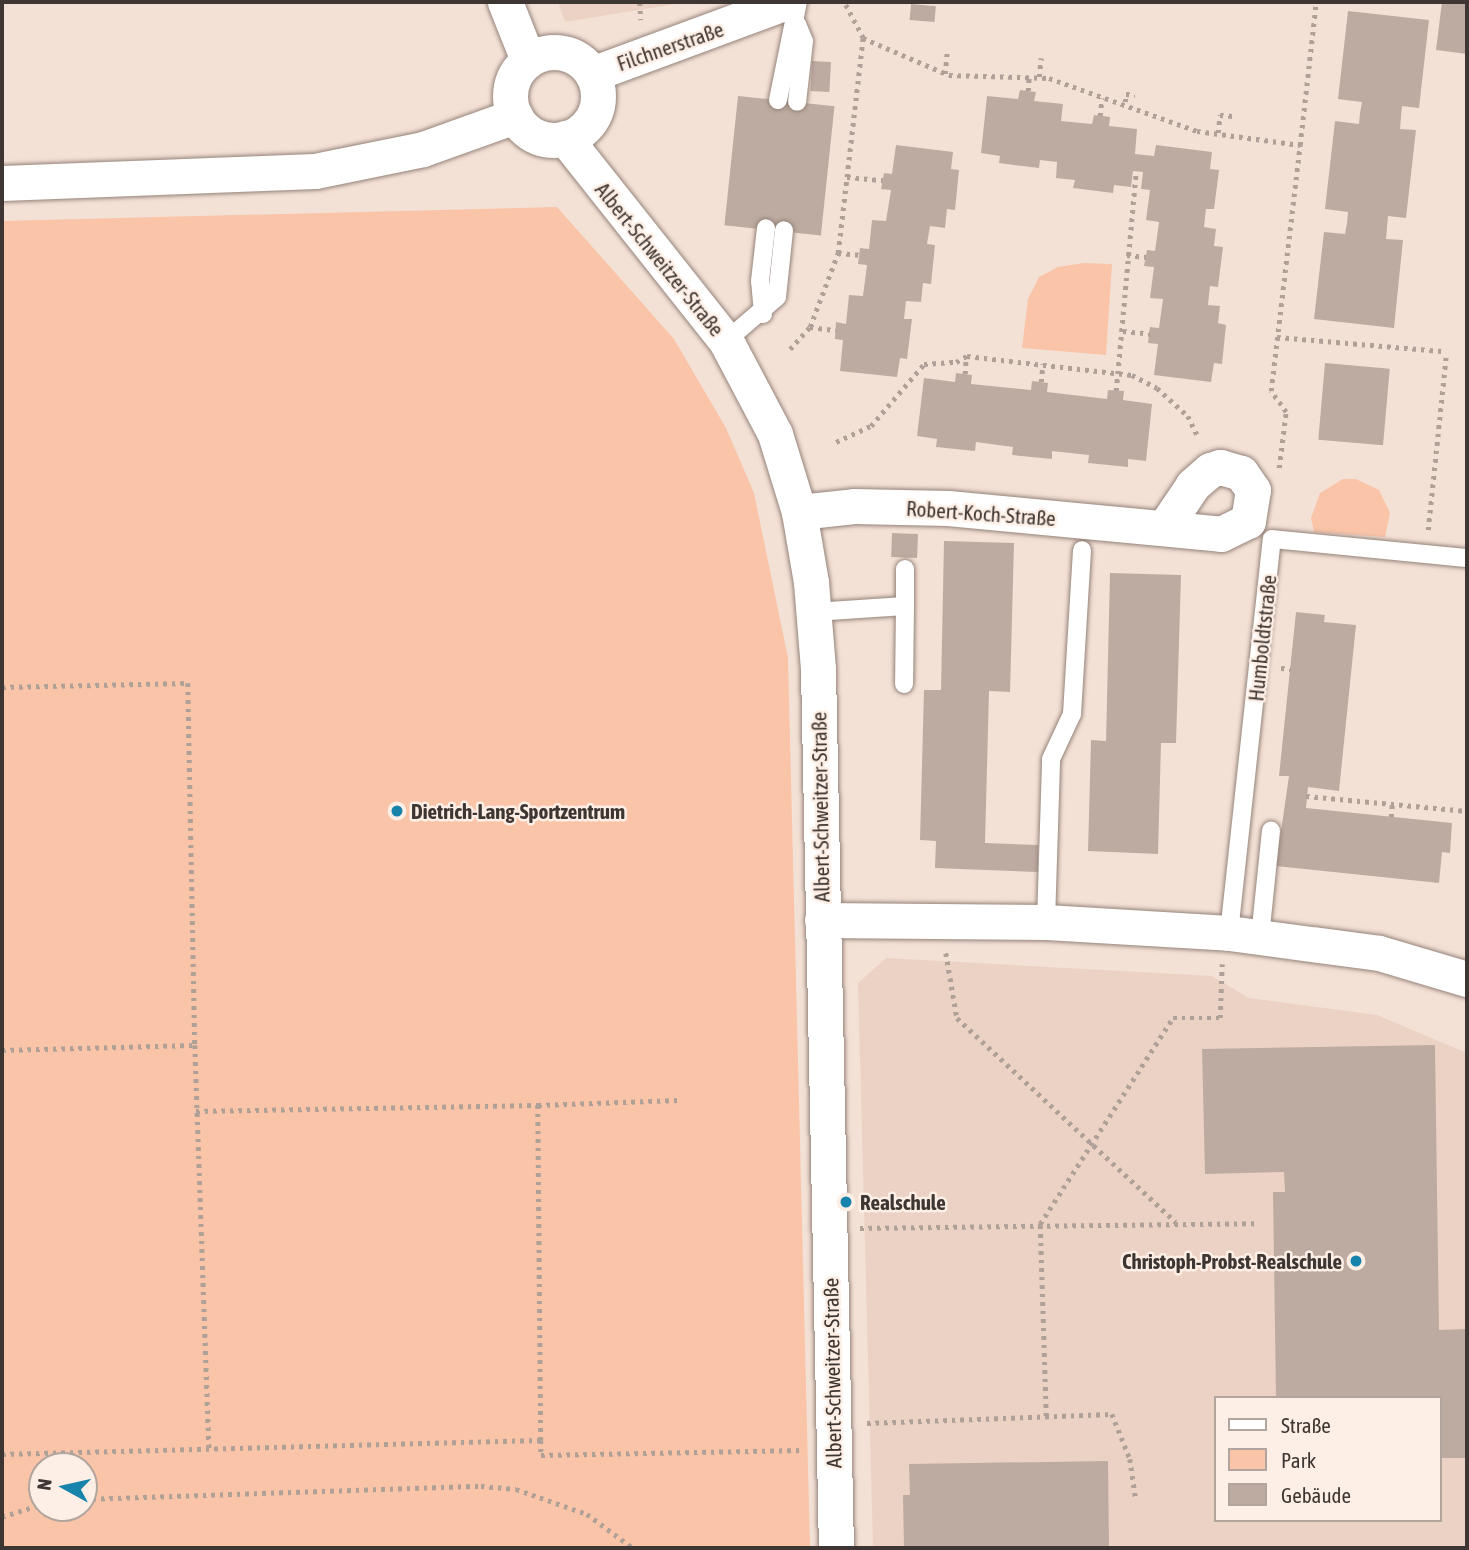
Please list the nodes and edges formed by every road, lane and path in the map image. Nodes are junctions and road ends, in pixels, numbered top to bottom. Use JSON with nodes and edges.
{"nodes":[{"id":1,"x":505,"y":2,"type":"edge"},
{"id":2,"x":640,"y":2,"type":"edge"},
{"id":3,"x":798,"y":2,"type":"edge"},
{"id":4,"x":844,"y":2,"type":"edge"},
{"id":5,"x":1316,"y":2,"type":"edge"},
{"id":6,"x":792,"y":13,"type":"edge"},
{"id":7,"x":641,"y":20,"type":"dead end"},
{"id":8,"x":863,"y":38,"type":"junction"},
{"id":9,"x":947,"y":49,"type":"dead end"},
{"id":10,"x":1041,"y":58,"type":"dead end"},
{"id":11,"x":528,"y":60,"type":"junction"},
{"id":12,"x":592,"y":74,"type":"junction"},
{"id":13,"x":945,"y":74,"type":"junction"},
{"id":14,"x":1029,"y":77,"type":"junction"},
{"id":15,"x":1039,"y":78,"type":"junction"},
{"id":16,"x":1028,"y":91,"type":"dead end"},
{"id":17,"x":1135,"y":94,"type":"dead end"},
{"id":18,"x":1102,"y":98,"type":"junction"},
{"id":19,"x":788,"y":101,"type":"dead end"},
{"id":20,"x":1125,"y":102,"type":"junction"},
{"id":21,"x":515,"y":116,"type":"junction"},
{"id":22,"x":1100,"y":116,"type":"dead end"},
{"id":23,"x":1233,"y":116,"type":"dead end"},
{"id":24,"x":1218,"y":133,"type":"junction"},
{"id":25,"x":565,"y":138,"type":"junction"},
{"id":26,"x":1300,"y":145,"type":"junction"},
{"id":27,"x":1136,"y":172,"type":"dead end"},
{"id":28,"x":848,"y":177,"type":"junction"},
{"id":29,"x":883,"y":180,"type":"dead end"},
{"id":30,"x":2,"y":183,"type":"edge"},
{"id":31,"x":775,"y":229,"type":"dead end"},
{"id":32,"x":838,"y":253,"type":"junction"},
{"id":33,"x":859,"y":255,"type":"dead end"},
{"id":34,"x":1126,"y":255,"type":"junction"},
{"id":35,"x":1146,"y":257,"type":"dead end"},
{"id":36,"x":810,"y":327,"type":"junction"},
{"id":37,"x":836,"y":330,"type":"dead end"},
{"id":38,"x":1123,"y":331,"type":"junction"},
{"id":39,"x":1150,"y":334,"type":"dead end"},
{"id":40,"x":1277,"y":337,"type":"junction"},
{"id":41,"x":726,"y":341,"type":"junction"},
{"id":42,"x":790,"y":349,"type":"dead end"},
{"id":43,"x":1441,"y":351,"type":"dead end"},
{"id":44,"x":967,"y":356,"type":"junction"},
{"id":45,"x":1446,"y":357,"type":"dead end"},
{"id":46,"x":1042,"y":364,"type":"junction"},
{"id":47,"x":1119,"y":372,"type":"junction"},
{"id":48,"x":965,"y":374,"type":"dead end"},
{"id":49,"x":1041,"y":382,"type":"dead end"},
{"id":50,"x":1116,"y":391,"type":"dead end"},
{"id":51,"x":836,"y":442,"type":"dead end"},
{"id":52,"x":1210,"y":470,"type":"junction"},
{"id":53,"x":1279,"y":474,"type":"dead end"},
{"id":54,"x":799,"y":512,"type":"junction"},
{"id":55,"x":1164,"y":528,"type":"junction"},
{"id":56,"x":1082,"y":550,"type":"dead end"},
{"id":57,"x":1426,"y":554,"type":"junction"},
{"id":58,"x":1467,"y":558,"type":"edge"},
{"id":59,"x":905,"y":569,"type":"dead end"},
{"id":60,"x":905,"y":606,"type":"junction"},
{"id":61,"x":814,"y":612,"type":"junction"},
{"id":62,"x":904,"y":684,"type":"dead end"},
{"id":63,"x":2,"y":687,"type":"edge"},
{"id":64,"x":1306,"y":796,"type":"dead end"},
{"id":65,"x":1392,"y":805,"type":"junction"},
{"id":66,"x":1467,"y":811,"type":"edge"},
{"id":67,"x":1391,"y":817,"type":"dead end"},
{"id":68,"x":1271,"y":831,"type":"dead end"},
{"id":69,"x":822,"y":920,"type":"junction"},
{"id":70,"x":1046,"y":922,"type":"junction"},
{"id":71,"x":1244,"y":935,"type":"junction"},
{"id":72,"x":946,"y":949,"type":"dead end"},
{"id":73,"x":1467,"y":979,"type":"edge"},
{"id":74,"x":195,"y":1045,"type":"junction"},
{"id":75,"x":2,"y":1050,"type":"edge"},
{"id":76,"x":679,"y":1100,"type":"dead end"},
{"id":77,"x":538,"y":1105,"type":"junction"},
{"id":78,"x":196,"y":1111,"type":"junction"},
{"id":79,"x":1090,"y":1143,"type":"junction"},
{"id":80,"x":1176,"y":1223,"type":"junction"},
{"id":81,"x":1258,"y":1223,"type":"dead end"},
{"id":82,"x":1040,"y":1224,"type":"junction"},
{"id":83,"x":856,"y":1228,"type":"dead end"},
{"id":84,"x":1046,"y":1416,"type":"junction"},
{"id":85,"x":863,"y":1423,"type":"dead end"},
{"id":86,"x":541,"y":1440,"type":"junction"},
{"id":87,"x":209,"y":1448,"type":"junction"},
{"id":88,"x":834,"y":1448,"type":"junction"},
{"id":89,"x":2,"y":1454,"type":"edge"},
{"id":90,"x":98,"y":1499,"type":"edge"},
{"id":91,"x":1136,"y":1500,"type":"dead end"},
{"id":92,"x":28,"y":1509,"type":"edge"},
{"id":93,"x":2,"y":1517,"type":"edge"},
{"id":94,"x":633,"y":1548,"type":"edge"},
{"id":95,"x":836,"y":1548,"type":"edge"}],
"edges":[{"from":1,"to":11,"type":"street"},
{"from":2,"to":7,"type":"path"},
{"from":3,"to":6,"type":"lane"},
{"from":4,"to":8,"type":"path"},
{"from":5,"to":26,"type":"path"},
{"from":6,"to":12,"type":"street","name":"Filchnerstraße"},
{"from":6,"to":19,"type":"lane"},
{"from":8,"to":13,"type":"path"},
{"from":8,"to":28,"type":"path"},
{"from":9,"to":13,"type":"path"},
{"from":10,"to":15,"type":"path"},
{"from":11,"to":12,"type":"street"},
{"from":11,"to":21,"type":"street"},
{"from":12,"to":25,"type":"street"},
{"from":13,"to":14,"type":"path"},
{"from":14,"to":15,"type":"path"},
{"from":14,"to":16,"type":"path"},
{"from":15,"to":18,"type":"path"},
{"from":17,"to":20,"type":"path"},
{"from":18,"to":20,"type":"path"},
{"from":18,"to":22,"type":"path"},
{"from":20,"to":24,"type":"path"},
{"from":21,"to":25,"type":"street"},
{"from":21,"to":30,"type":"street"},
{"from":23,"to":24,"type":"path"},
{"from":24,"to":26,"type":"path"},
{"from":25,"to":41,"type":"street","name":"Albert-Schweitzer-Straße"},
{"from":26,"to":40,"type":"path"},
{"from":27,"to":34,"type":"path"},
{"from":28,"to":29,"type":"path"},
{"from":28,"to":32,"type":"path"},
{"from":31,"to":41,"type":"lane"},
{"from":32,"to":33,"type":"path"},
{"from":32,"to":36,"type":"path"},
{"from":34,"to":35,"type":"path"},
{"from":34,"to":38,"type":"path"},
{"from":36,"to":37,"type":"path"},
{"from":36,"to":42,"type":"path"},
{"from":38,"to":39,"type":"path"},
{"from":38,"to":47,"type":"path"},
{"from":40,"to":43,"type":"path"},
{"from":40,"to":53,"type":"path"},
{"from":41,"to":54,"type":"street","name":"Albert-Schweitzer-Straße"},
{"from":44,"to":46,"type":"path"},
{"from":44,"to":48,"type":"path"},
{"from":44,"to":51,"type":"path"},
{"from":45,"to":57,"type":"path"},
{"from":46,"to":47,"type":"path"},
{"from":46,"to":49,"type":"path"},
{"from":47,"to":50,"type":"path"},
{"from":47,"to":52,"type":"path"},
{"from":52,"to":55,"type":"street"},
{"from":52,"to":55,"type":"street","name":"Robert-Koch-Straße"},
{"from":54,"to":55,"type":"street","name":"Robert-Koch-Straße"},
{"from":54,"to":61,"type":"street","name":"Albert-Schweitzer-Straße"},
{"from":56,"to":70,"type":"lane"},
{"from":57,"to":58,"type":"lane","name":"Humboldtstraße"},
{"from":57,"to":71,"type":"lane","name":"Humboldtstraße"},
{"from":59,"to":60,"type":"lane"},
{"from":60,"to":61,"type":"lane"},
{"from":60,"to":62,"type":"lane"},
{"from":61,"to":69,"type":"street","name":"Albert-Schweitzer-Straße"},
{"from":63,"to":74,"type":"path"},
{"from":64,"to":65,"type":"path"},
{"from":65,"to":66,"type":"path"},
{"from":65,"to":67,"type":"path"},
{"from":68,"to":71,"type":"lane"},
{"from":69,"to":70,"type":"street"},
{"from":69,"to":88,"type":"street","name":"Albert-Schweitzer-Straße"},
{"from":70,"to":71,"type":"street"},
{"from":71,"to":73,"type":"street"},
{"from":71,"to":79,"type":"path"},
{"from":72,"to":79,"type":"path"},
{"from":74,"to":75,"type":"path"},
{"from":74,"to":78,"type":"path"},
{"from":76,"to":77,"type":"path"},
{"from":77,"to":78,"type":"path"},
{"from":77,"to":86,"type":"path"},
{"from":78,"to":87,"type":"path"},
{"from":79,"to":80,"type":"path"},
{"from":79,"to":82,"type":"path"},
{"from":80,"to":81,"type":"path"},
{"from":80,"to":82,"type":"path"},
{"from":82,"to":83,"type":"path"},
{"from":82,"to":84,"type":"path"},
{"from":84,"to":85,"type":"path"},
{"from":84,"to":91,"type":"path"},
{"from":86,"to":87,"type":"path"},
{"from":86,"to":88,"type":"path"},
{"from":87,"to":89,"type":"path"},
{"from":88,"to":95,"type":"street","name":"Albert-Schweitzer-Straße"},
{"from":90,"to":94,"type":"path"},
{"from":92,"to":93,"type":"path"}]}
